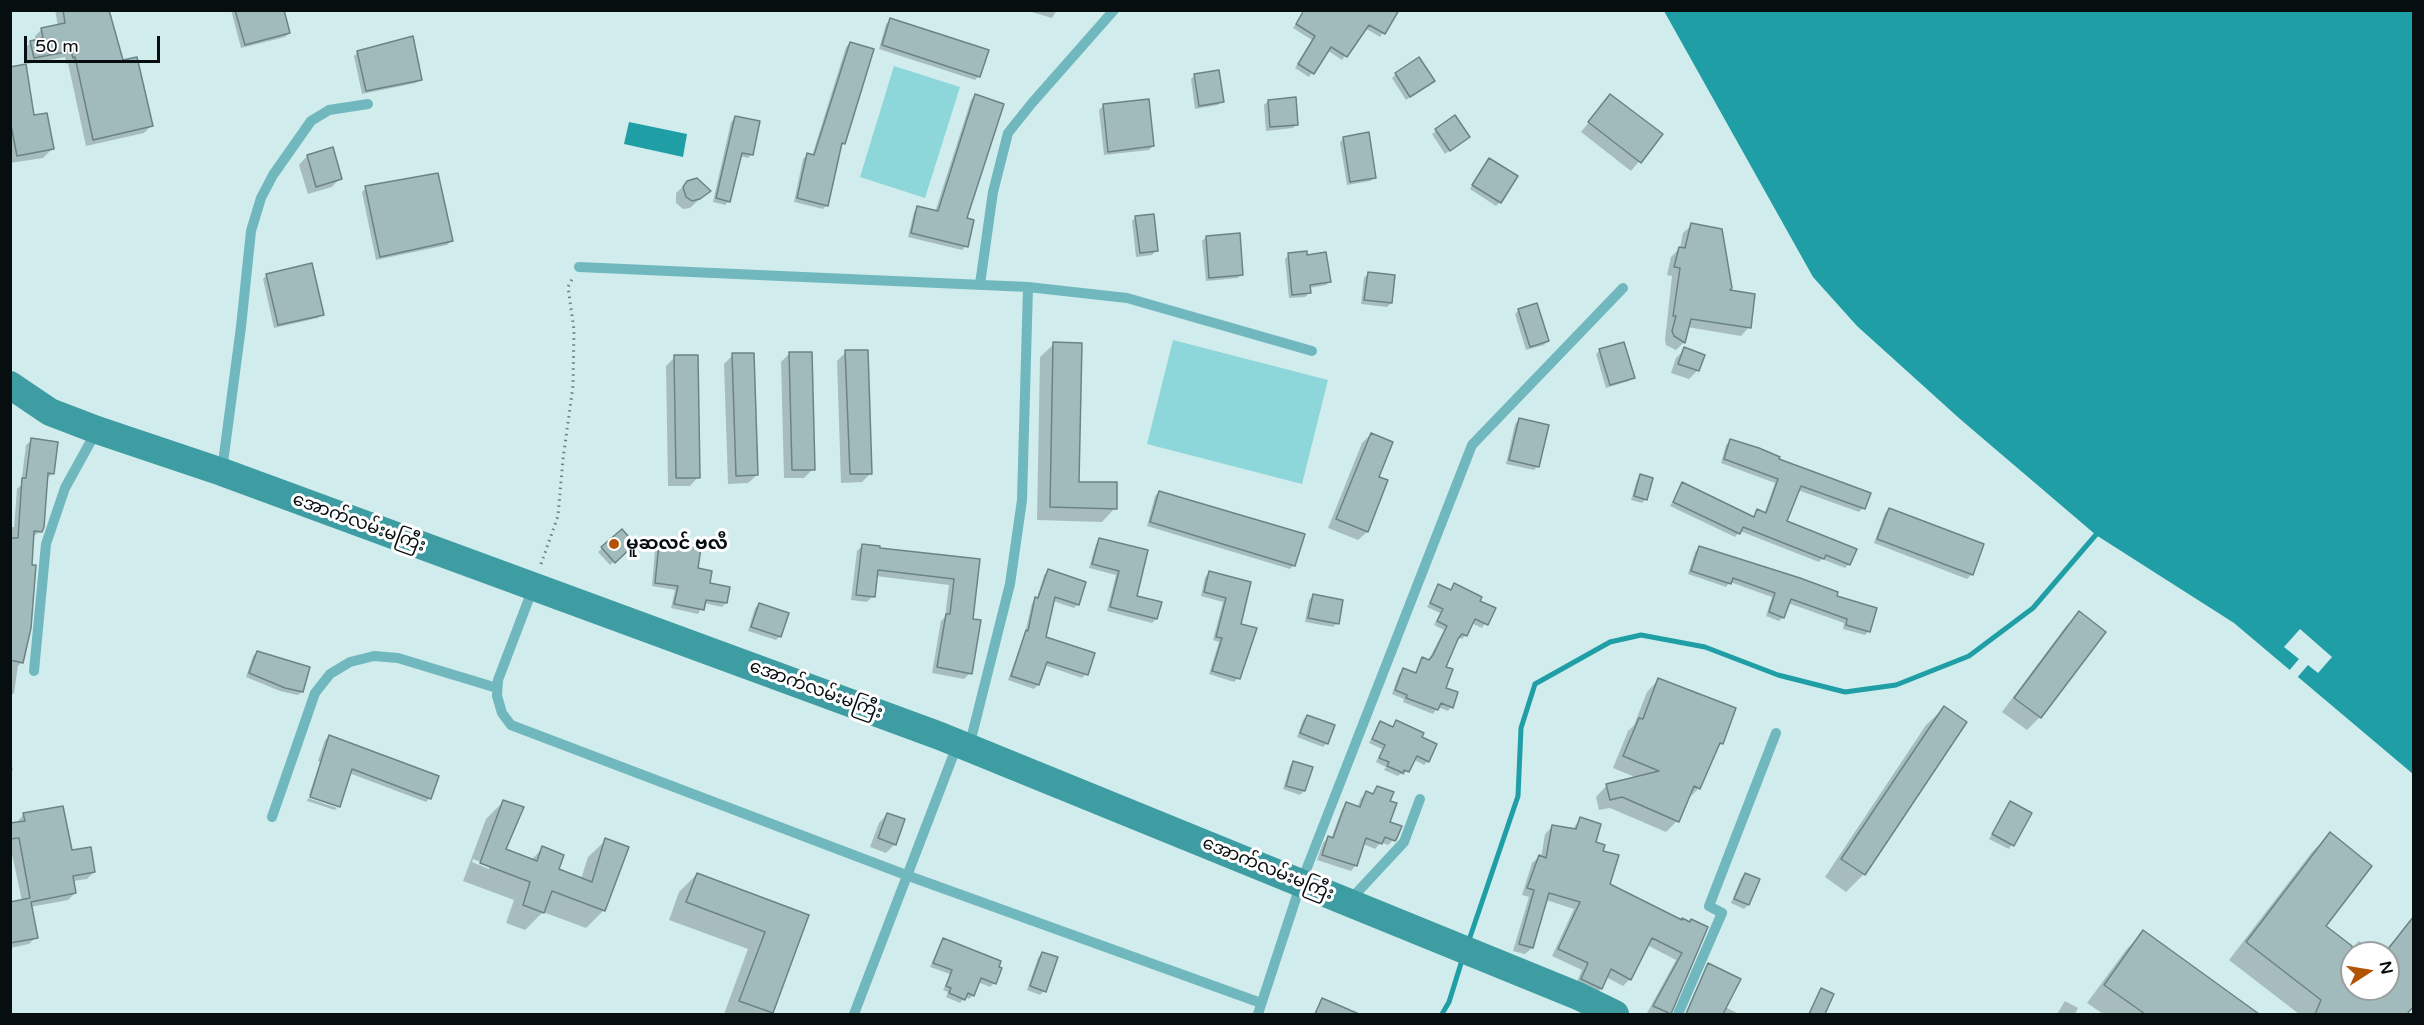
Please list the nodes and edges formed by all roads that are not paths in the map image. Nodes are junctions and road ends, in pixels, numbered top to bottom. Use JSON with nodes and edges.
{"nodes":[{"id":1,"x":1114,"y":10,"type":"edge"},
{"id":2,"x":368,"y":104,"type":"dead end"},
{"id":3,"x":579,"y":267,"type":"road end"},
{"id":4,"x":980,"y":284,"type":"junction"},
{"id":5,"x":1029,"y":287,"type":"junction"},
{"id":6,"x":1623,"y":288,"type":"dead end"},
{"id":7,"x":1312,"y":351,"type":"dead end"},
{"id":8,"x":10,"y":385,"type":"edge"},
{"id":9,"x":97,"y":430,"type":"junction"},
{"id":10,"x":222,"y":472,"type":"junction"},
{"id":11,"x":533,"y":587,"type":"junction"},
{"id":12,"x":34,"y":671,"type":"dead end"},
{"id":13,"x":497,"y":688,"type":"junction"},
{"id":14,"x":1776,"y":733,"type":"dead end"},
{"id":15,"x":964,"y":745,"type":"junction"},
{"id":16,"x":1420,"y":799,"type":"dead end"},
{"id":17,"x":272,"y":817,"type":"dead end"},
{"id":18,"x":906,"y":875,"type":"junction"},
{"id":19,"x":1301,"y":883,"type":"junction"},
{"id":20,"x":1348,"y":902,"type":"junction"},
{"id":21,"x":1260,"y":1009,"type":"edge"},
{"id":22,"x":854,"y":1014,"type":"edge"},
{"id":23,"x":1615,"y":1014,"type":"edge"},
{"id":24,"x":1678,"y":1014,"type":"edge"}],
"edges":[{"from":1,"to":4,"type":"lane"},
{"from":2,"to":10,"type":"lane"},
{"from":3,"to":4,"type":"lane"},
{"from":4,"to":5,"type":"lane"},
{"from":5,"to":7,"type":"lane"},
{"from":5,"to":15,"type":"lane"},
{"from":6,"to":19,"type":"lane"},
{"from":8,"to":9,"type":"main road","name":"အောက်လမ်းမကြီး"},
{"from":9,"to":10,"type":"main road","name":"အောက်လမ်းမကြီး"},
{"from":9,"to":12,"type":"lane"},
{"from":10,"to":11,"type":"main road","name":"အောက်လမ်းမကြီး"},
{"from":11,"to":13,"type":"lane"},
{"from":11,"to":15,"type":"main road","name":"အောက်လမ်းမကြီး"},
{"from":13,"to":17,"type":"lane"},
{"from":13,"to":18,"type":"lane"},
{"from":14,"to":24,"type":"lane"},
{"from":15,"to":18,"type":"lane"},
{"from":15,"to":19,"type":"main road","name":"အောက်လမ်းမကြီး"},
{"from":16,"to":20,"type":"lane"},
{"from":18,"to":21,"type":"lane"},
{"from":18,"to":22,"type":"lane"},
{"from":19,"to":20,"type":"main road","name":"အောက်လမ်းမကြီး"},
{"from":19,"to":21,"type":"lane"},
{"from":20,"to":23,"type":"main road","name":"အောက်လမ်းမကြီး"}]}
